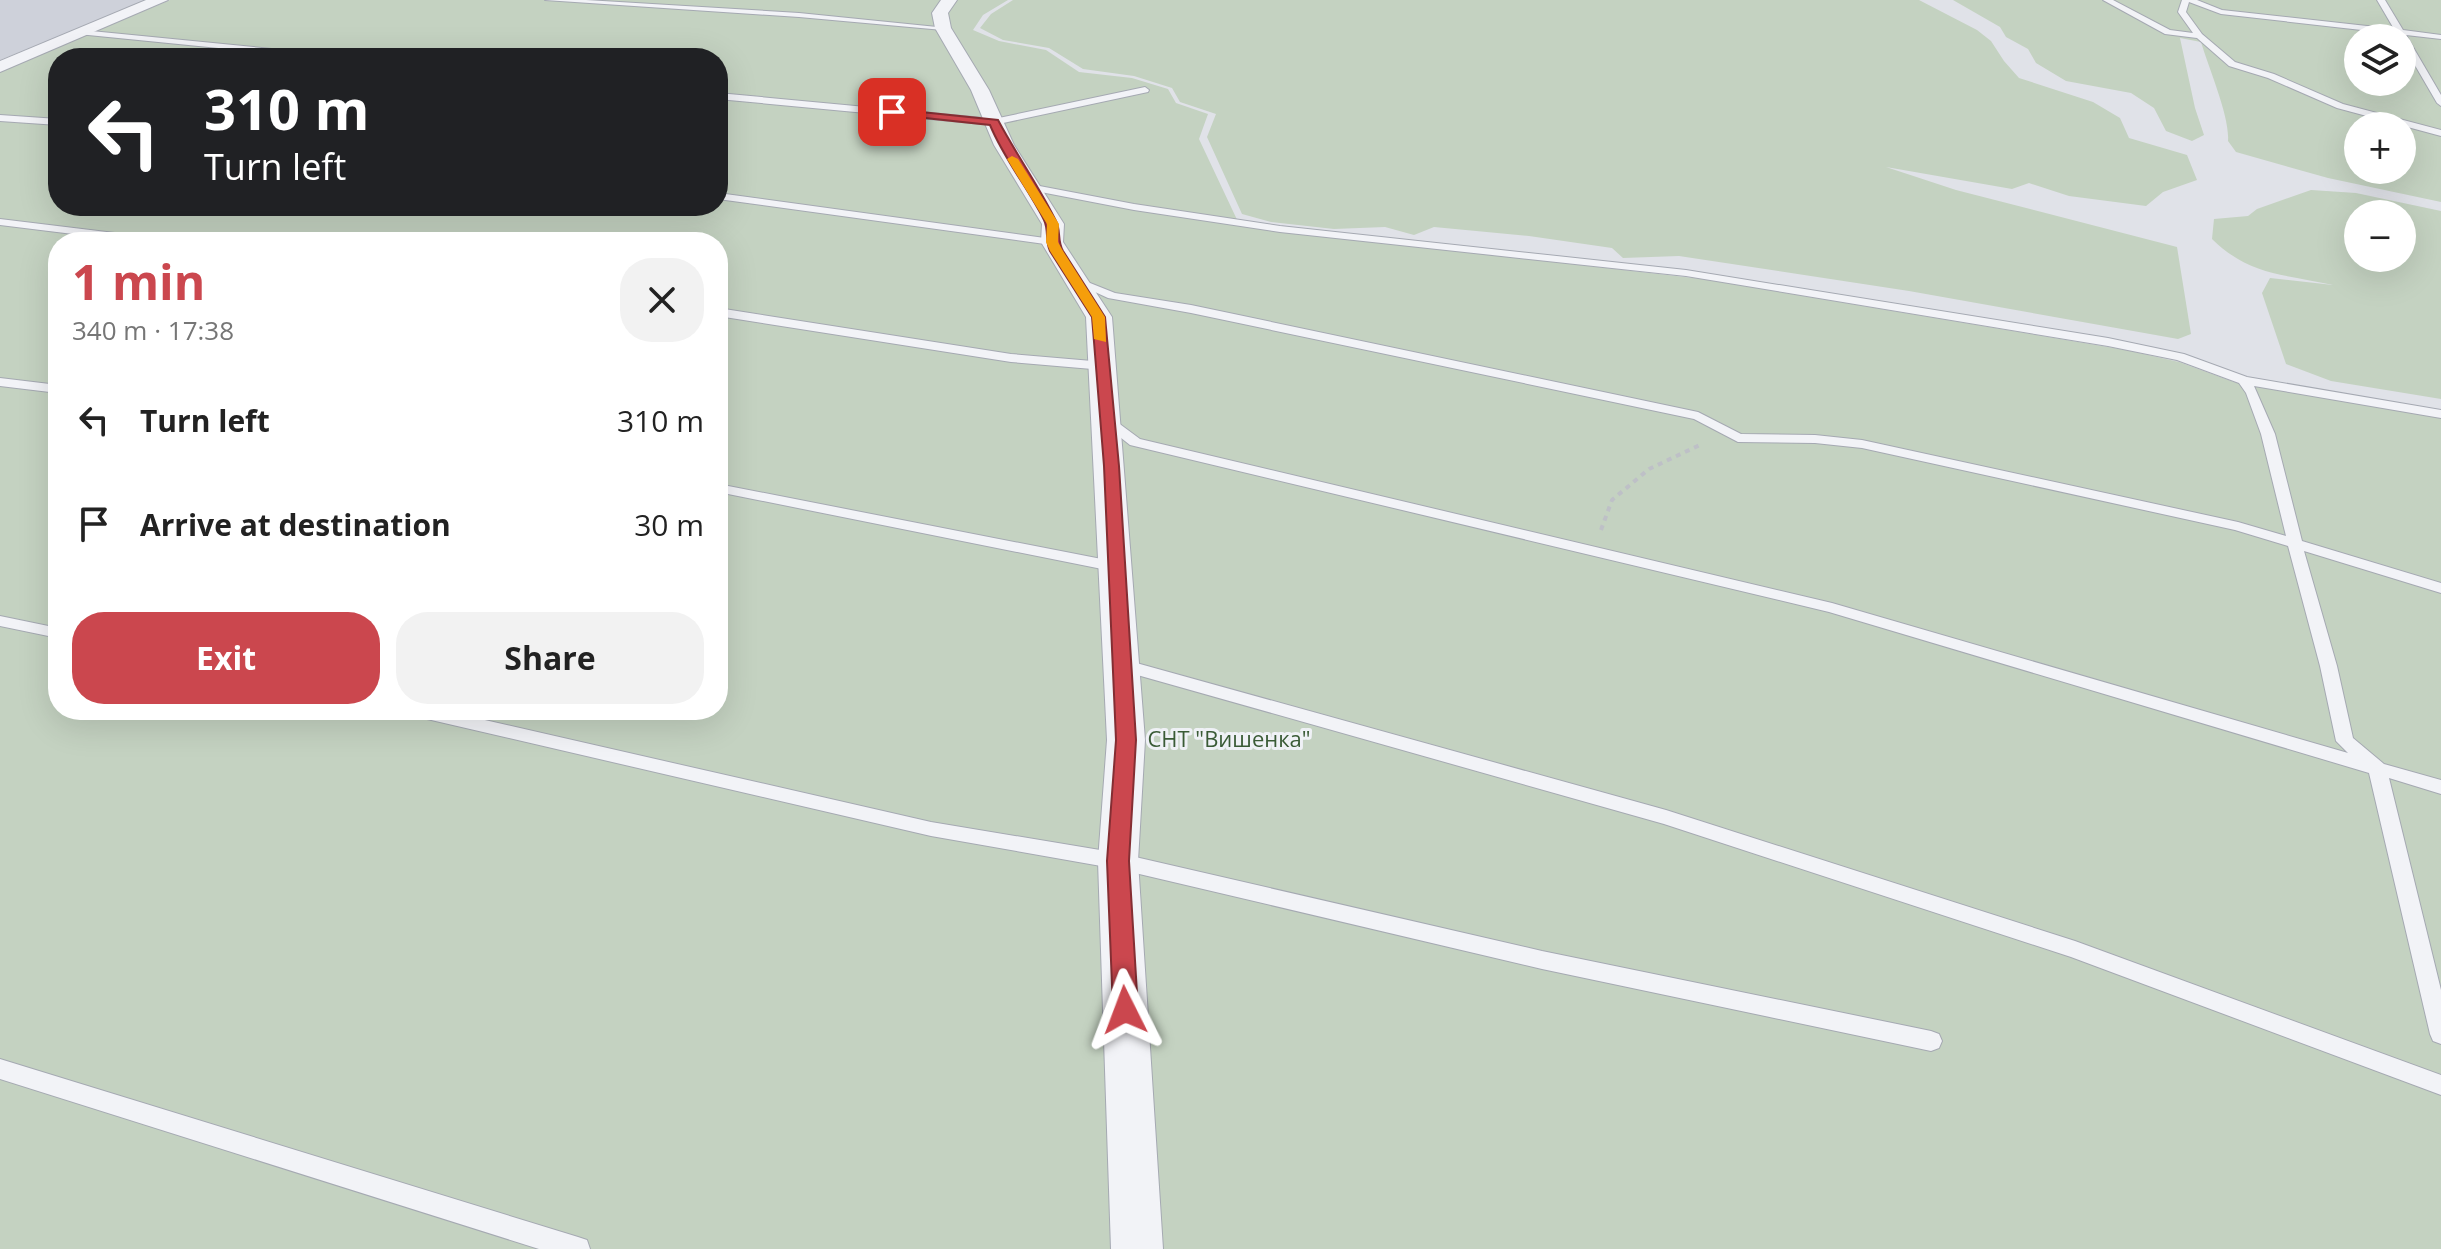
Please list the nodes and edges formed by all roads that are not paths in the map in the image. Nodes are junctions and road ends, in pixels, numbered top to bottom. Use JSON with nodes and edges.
{"nodes":[{"id":1,"x":160,"y":0,"type":"edge"},
{"id":2,"x":549,"y":0,"type":"edge"},
{"id":3,"x":2107,"y":0,"type":"edge"},
{"id":4,"x":2188,"y":0,"type":"edge"},
{"id":5,"x":2381,"y":0,"type":"edge"},
{"id":6,"x":589,"y":2,"type":"edge"},
{"id":7,"x":946,"y":14,"type":"edge"},
{"id":8,"x":2395,"y":24,"type":"edge"},
{"id":9,"x":2344,"y":26,"type":"edge"},
{"id":10,"x":81,"y":32,"type":"junction"},
{"id":11,"x":2416,"y":34,"type":"edge"},
{"id":12,"x":2199,"y":36,"type":"junction"},
{"id":13,"x":2441,"y":37,"type":"edge"},
{"id":14,"x":242,"y":48,"type":"edge"},
{"id":15,"x":2416,"y":60,"type":"edge"},
{"id":16,"x":0,"y":67,"type":"edge"},
{"id":17,"x":1145,"y":90,"type":"dead end"},
{"id":18,"x":728,"y":97,"type":"edge"},
{"id":19,"x":2441,"y":103,"type":"edge"},
{"id":20,"x":0,"y":118,"type":"edge"},
{"id":21,"x":48,"y":121,"type":"edge"},
{"id":22,"x":994,"y":122,"type":"junction"},
{"id":23,"x":2441,"y":133,"type":"edge"},
{"id":24,"x":1029,"y":187,"type":"junction"},
{"id":25,"x":728,"y":197,"type":"edge"},
{"id":26,"x":0,"y":222,"type":"edge"},
{"id":27,"x":82,"y":232,"type":"edge"},
{"id":28,"x":1052,"y":242,"type":"junction"},
{"id":29,"x":1075,"y":280,"type":"junction"},
{"id":30,"x":728,"y":314,"type":"edge"},
{"id":31,"x":1104,"y":366,"type":"junction"},
{"id":32,"x":2244,"y":380,"type":"junction"},
{"id":33,"x":0,"y":382,"type":"edge"},
{"id":34,"x":48,"y":388,"type":"edge"},
{"id":35,"x":2441,"y":414,"type":"edge"},
{"id":36,"x":1108,"y":422,"type":"junction"},
{"id":37,"x":728,"y":490,"type":"edge"},
{"id":38,"x":2295,"y":542,"type":"junction"},
{"id":39,"x":1117,"y":567,"type":"junction"},
{"id":40,"x":2441,"y":588,"type":"edge"},
{"id":41,"x":0,"y":621,"type":"edge"},
{"id":42,"x":48,"y":631,"type":"edge"},
{"id":43,"x":1122,"y":665,"type":"junction"},
{"id":44,"x":457,"y":720,"type":"edge"},
{"id":45,"x":2377,"y":767,"type":"junction"},
{"id":46,"x":2441,"y":787,"type":"edge"},
{"id":47,"x":1118,"y":861,"type":"junction"},
{"id":48,"x":2441,"y":1034,"type":"edge"},
{"id":49,"x":1931,"y":1041,"type":"dead end"},
{"id":50,"x":0,"y":1069,"type":"edge"},
{"id":51,"x":2441,"y":1085,"type":"edge"},
{"id":52,"x":578,"y":1249,"type":"edge"},
{"id":53,"x":1137,"y":1249,"type":"edge"}],
"edges":[{"from":1,"to":10,"type":"street"},
{"from":2,"to":6,"type":"lane"},
{"from":3,"to":12,"type":"lane"},
{"from":4,"to":9,"type":"lane"},
{"from":4,"to":12,"type":"lane"},
{"from":5,"to":8,"type":"lane"},
{"from":6,"to":7,"type":"lane"},
{"from":7,"to":22,"type":"street"},
{"from":10,"to":14,"type":"lane"},
{"from":10,"to":16,"type":"street"},
{"from":11,"to":13,"type":"lane"},
{"from":12,"to":23,"type":"lane"},
{"from":15,"to":19,"type":"lane"},
{"from":17,"to":22,"type":"lane"},
{"from":18,"to":22,"type":"lane"},
{"from":20,"to":21,"type":"lane"},
{"from":22,"to":24,"type":"street"},
{"from":24,"to":28,"type":"street"},
{"from":24,"to":32,"type":"lane"},
{"from":25,"to":28,"type":"lane"},
{"from":26,"to":27,"type":"lane"},
{"from":28,"to":29,"type":"street"},
{"from":29,"to":31,"type":"street"},
{"from":29,"to":38,"type":"lane"},
{"from":30,"to":31,"type":"lane"},
{"from":31,"to":36,"type":"street"},
{"from":32,"to":35,"type":"lane"},
{"from":32,"to":38,"type":"lane"},
{"from":33,"to":34,"type":"lane"},
{"from":36,"to":39,"type":"street"},
{"from":36,"to":45,"type":"lane"},
{"from":37,"to":39,"type":"lane"},
{"from":38,"to":40,"type":"lane"},
{"from":38,"to":45,"type":"lane"},
{"from":39,"to":43,"type":"street"},
{"from":41,"to":42,"type":"lane"},
{"from":43,"to":47,"type":"street"},
{"from":43,"to":51,"type":"lane"},
{"from":44,"to":47,"type":"lane"},
{"from":45,"to":46,"type":"lane"},
{"from":45,"to":48,"type":"lane"},
{"from":47,"to":49,"type":"lane"},
{"from":47,"to":53,"type":"street"},
{"from":50,"to":52,"type":"lane"}]}
